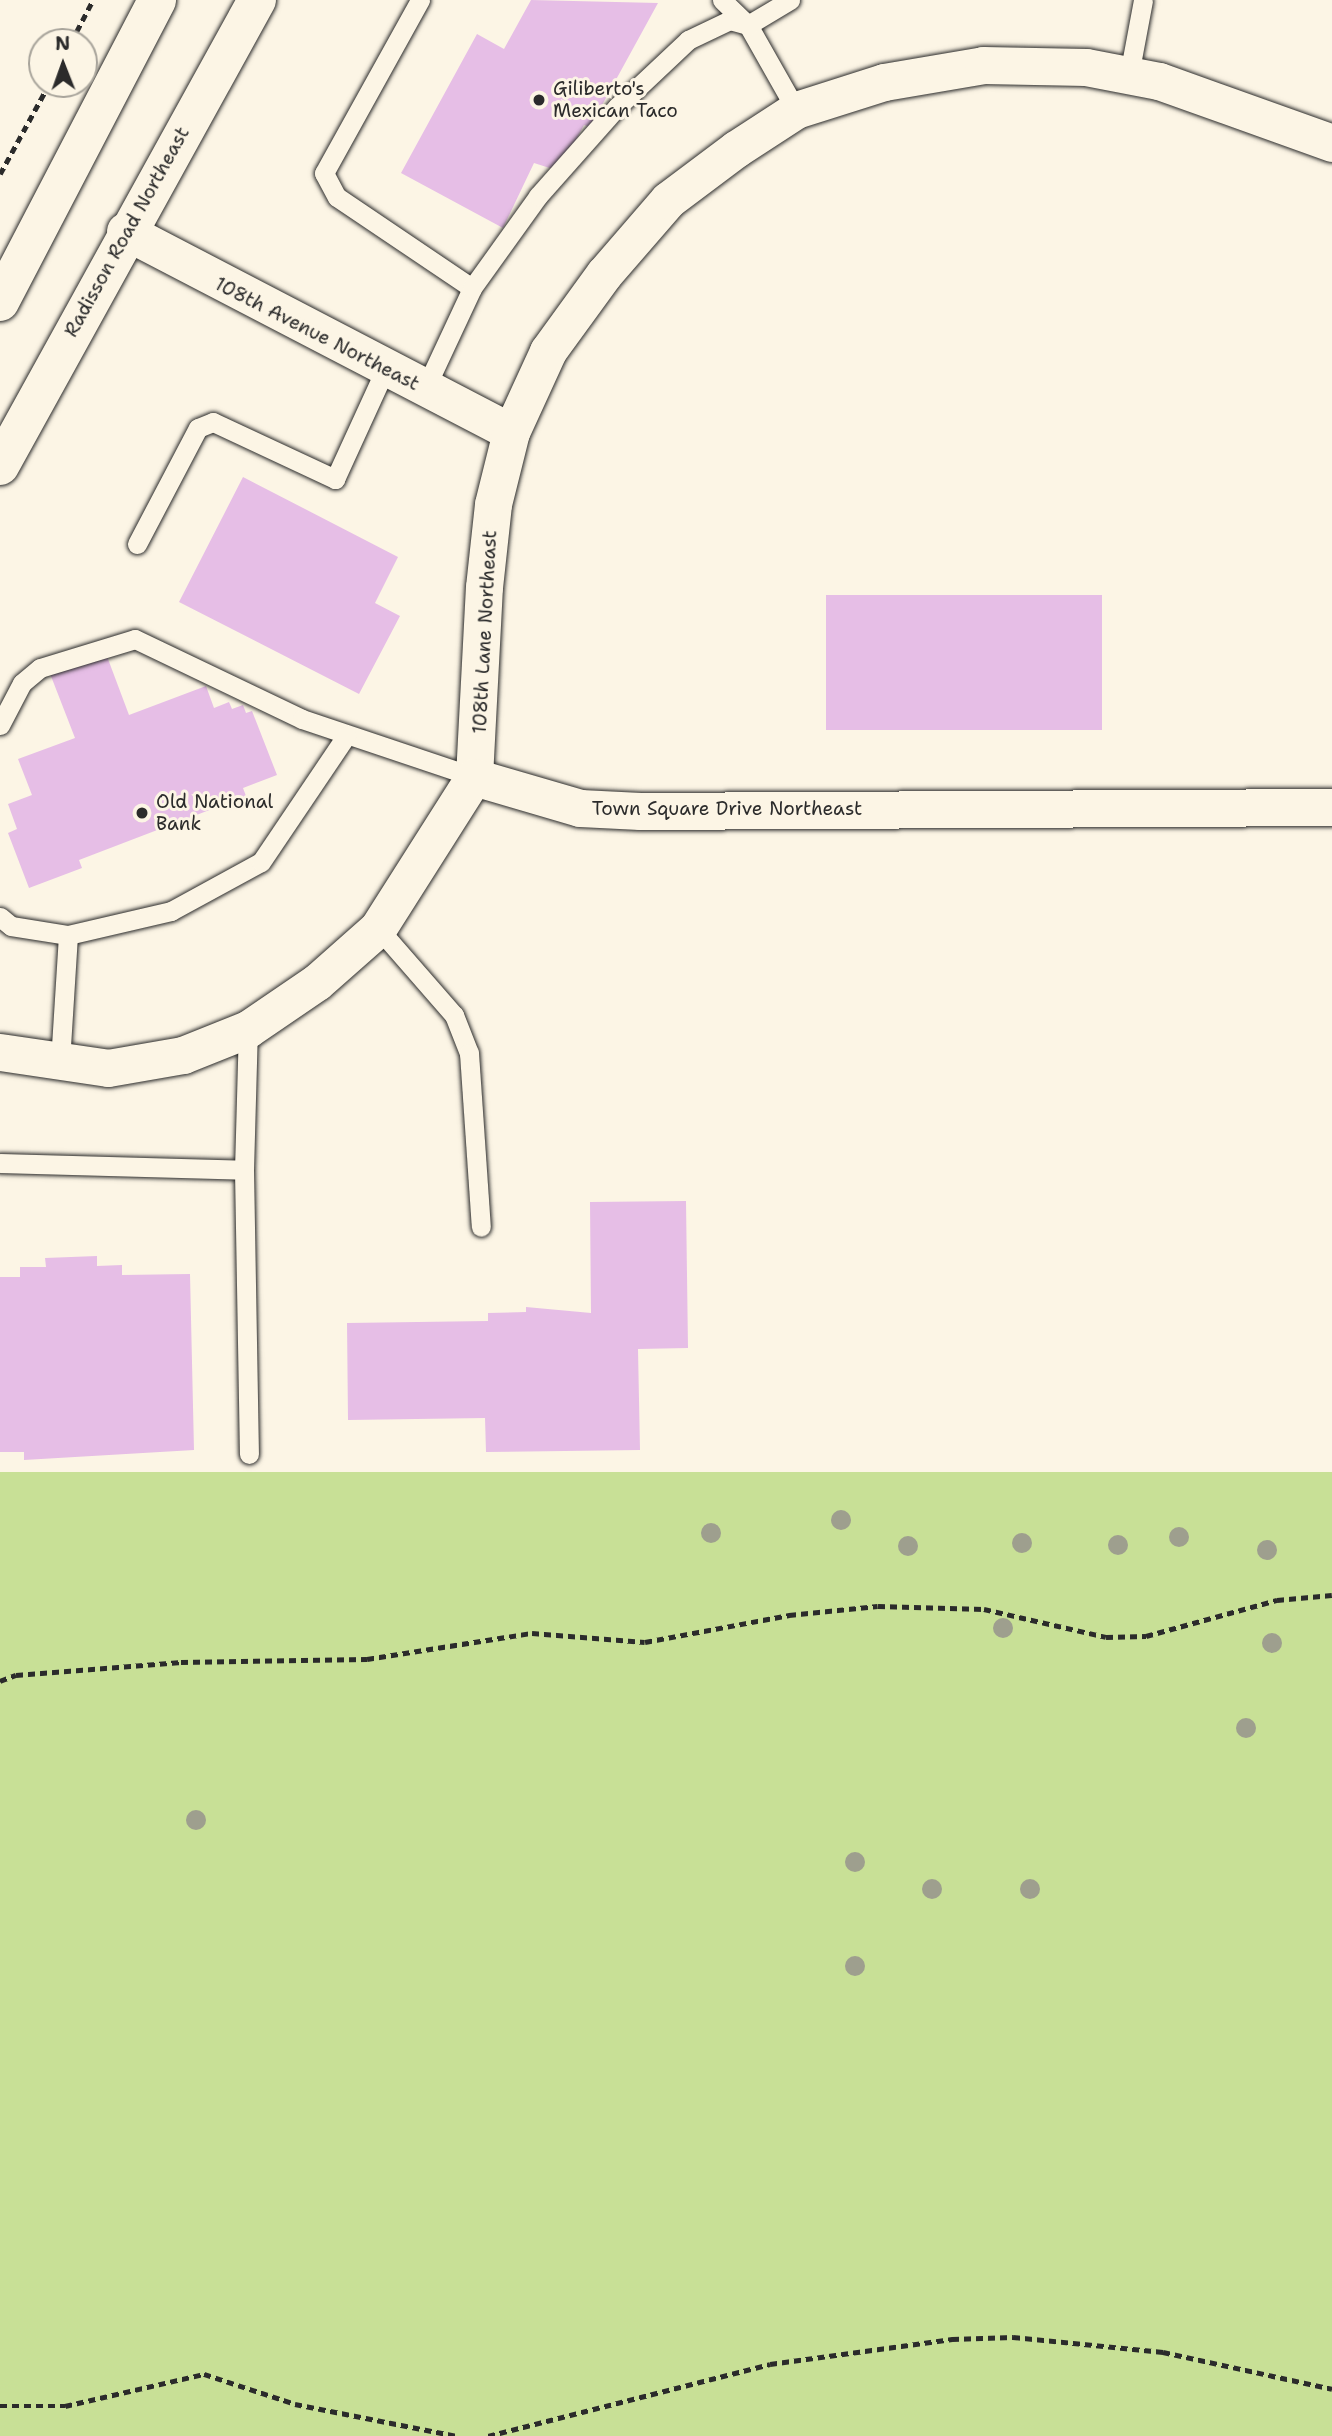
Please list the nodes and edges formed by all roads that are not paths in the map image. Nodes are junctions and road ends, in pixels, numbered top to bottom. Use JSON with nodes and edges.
{"nodes":[{"id":1,"x":157,"y":0,"type":"edge"},
{"id":2,"x":257,"y":0,"type":"edge"},
{"id":3,"x":420,"y":0,"type":"edge"},
{"id":4,"x":722,"y":0,"type":"edge"},
{"id":5,"x":790,"y":0,"type":"edge"},
{"id":6,"x":1143,"y":0,"type":"edge"},
{"id":7,"x":748,"y":25,"type":"junction"},
{"id":8,"x":1129,"y":75,"type":"junction"},
{"id":9,"x":796,"y":110,"type":"junction"},
{"id":10,"x":1332,"y":143,"type":"edge"},
{"id":11,"x":125,"y":231,"type":"junction"},
{"id":12,"x":472,"y":288,"type":"junction"},
{"id":13,"x":0,"y":302,"type":"edge"},
{"id":14,"x":385,"y":370,"type":"junction"},
{"id":15,"x":425,"y":389,"type":"junction"},
{"id":16,"x":511,"y":432,"type":"junction"},
{"id":17,"x":0,"y":466,"type":"edge"},
{"id":18,"x":137,"y":544,"type":"dead end"},
{"id":19,"x":0,"y":726,"type":"edge"},
{"id":20,"x":346,"y":736,"type":"junction"},
{"id":21,"x":474,"y":777,"type":"junction"},
{"id":22,"x":1332,"y":807,"type":"edge"},
{"id":23,"x":0,"y":917,"type":"edge"},
{"id":24,"x":378,"y":928,"type":"junction"},
{"id":25,"x":68,"y":935,"type":"junction"},
{"id":26,"x":248,"y":1029,"type":"junction"},
{"id":27,"x":0,"y":1052,"type":"edge"},
{"id":28,"x":60,"y":1062,"type":"junction"},
{"id":29,"x":0,"y":1163,"type":"edge"},
{"id":30,"x":244,"y":1170,"type":"junction"},
{"id":31,"x":481,"y":1227,"type":"dead end"},
{"id":32,"x":249,"y":1454,"type":"dead end"}],
"edges":[{"from":1,"to":13,"type":"main road"},
{"from":2,"to":11,"type":"main road","name":"Radisson Road Northeast"},
{"from":3,"to":12,"type":"lane"},
{"from":4,"to":7,"type":"lane"},
{"from":5,"to":7,"type":"lane"},
{"from":6,"to":8,"type":"lane"},
{"from":7,"to":9,"type":"lane"},
{"from":7,"to":12,"type":"lane"},
{"from":8,"to":9,"type":"street","name":"108th Lane Northeast"},
{"from":8,"to":10,"type":"street","name":"108th Lane Northeast"},
{"from":9,"to":16,"type":"street","name":"108th Lane Northeast"},
{"from":11,"to":14,"type":"street","name":"108th Avenue Northeast"},
{"from":11,"to":17,"type":"main road","name":"Radisson Road Northeast"},
{"from":12,"to":15,"type":"lane"},
{"from":14,"to":15,"type":"street","name":"108th Avenue Northeast"},
{"from":14,"to":18,"type":"lane"},
{"from":15,"to":16,"type":"street","name":"108th Avenue Northeast"},
{"from":16,"to":21,"type":"street","name":"108th Lane Northeast"},
{"from":19,"to":20,"type":"lane"},
{"from":20,"to":21,"type":"lane"},
{"from":20,"to":25,"type":"lane"},
{"from":21,"to":22,"type":"street","name":"Town Square Drive Northeast"},
{"from":21,"to":24,"type":"street"},
{"from":23,"to":25,"type":"lane"},
{"from":24,"to":26,"type":"street"},
{"from":24,"to":31,"type":"lane"},
{"from":25,"to":28,"type":"lane"},
{"from":26,"to":28,"type":"street"},
{"from":26,"to":30,"type":"lane"},
{"from":27,"to":28,"type":"street"},
{"from":29,"to":30,"type":"lane"},
{"from":30,"to":32,"type":"lane"}]}
